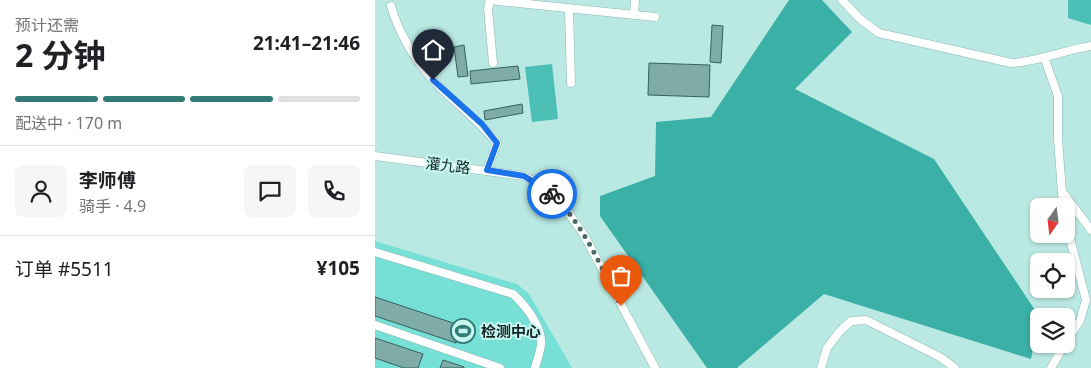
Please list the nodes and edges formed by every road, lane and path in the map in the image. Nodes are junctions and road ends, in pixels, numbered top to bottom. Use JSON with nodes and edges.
{"nodes":[{"id":1,"x":490,"y":0,"type":"edge"},
{"id":2,"x":635,"y":0,"type":"edge"},
{"id":3,"x":841,"y":0,"type":"edge"},
{"id":4,"x":391,"y":6,"type":"dead end"},
{"id":5,"x":569,"y":8,"type":"junction"},
{"id":6,"x":634,"y":15,"type":"junction"},
{"id":7,"x":655,"y":17,"type":"dead end"},
{"id":8,"x":1091,"y":46,"type":"edge"},
{"id":9,"x":1044,"y":57,"type":"junction"},
{"id":10,"x":493,"y":63,"type":"dead end"},
{"id":11,"x":571,"y":83,"type":"dead end"},
{"id":12,"x":375,"y":156,"type":"edge"},
{"id":13,"x":487,"y":170,"type":"junction"},
{"id":14,"x":1064,"y":193,"type":"junction"},
{"id":15,"x":1064,"y":198,"type":"edge"},
{"id":16,"x":1091,"y":230,"type":"edge"},
{"id":17,"x":1071,"y":243,"type":"edge"},
{"id":18,"x":375,"y":252,"type":"edge"},
{"id":19,"x":375,"y":326,"type":"edge"},
{"id":20,"x":1075,"y":329,"type":"edge"},
{"id":21,"x":1060,"y":353,"type":"edge"},
{"id":22,"x":500,"y":368,"type":"edge"},
{"id":23,"x":535,"y":368,"type":"edge"},
{"id":24,"x":655,"y":368,"type":"edge"},
{"id":25,"x":821,"y":368,"type":"edge"},
{"id":26,"x":955,"y":368,"type":"edge"},
{"id":27,"x":1051,"y":368,"type":"edge"}],
"edges":[{"from":1,"to":5,"type":"street"},
{"from":1,"to":10,"type":"street"},
{"from":2,"to":6,"type":"street"},
{"from":3,"to":9,"type":"street"},
{"from":4,"to":13,"type":"street"},
{"from":5,"to":6,"type":"street"},
{"from":5,"to":11,"type":"street"},
{"from":6,"to":7,"type":"street"},
{"from":8,"to":9,"type":"street"},
{"from":9,"to":14,"type":"street"},
{"from":12,"to":13,"type":"street","name":"灌九路"},
{"from":13,"to":24,"type":"street","name":"灌九路"},
{"from":14,"to":15,"type":"street"},
{"from":14,"to":16,"type":"street"},
{"from":17,"to":20,"type":"street"},
{"from":18,"to":23,"type":"street"},
{"from":19,"to":22,"type":"street"},
{"from":21,"to":27,"type":"street"},
{"from":25,"to":26,"type":"street"}]}
